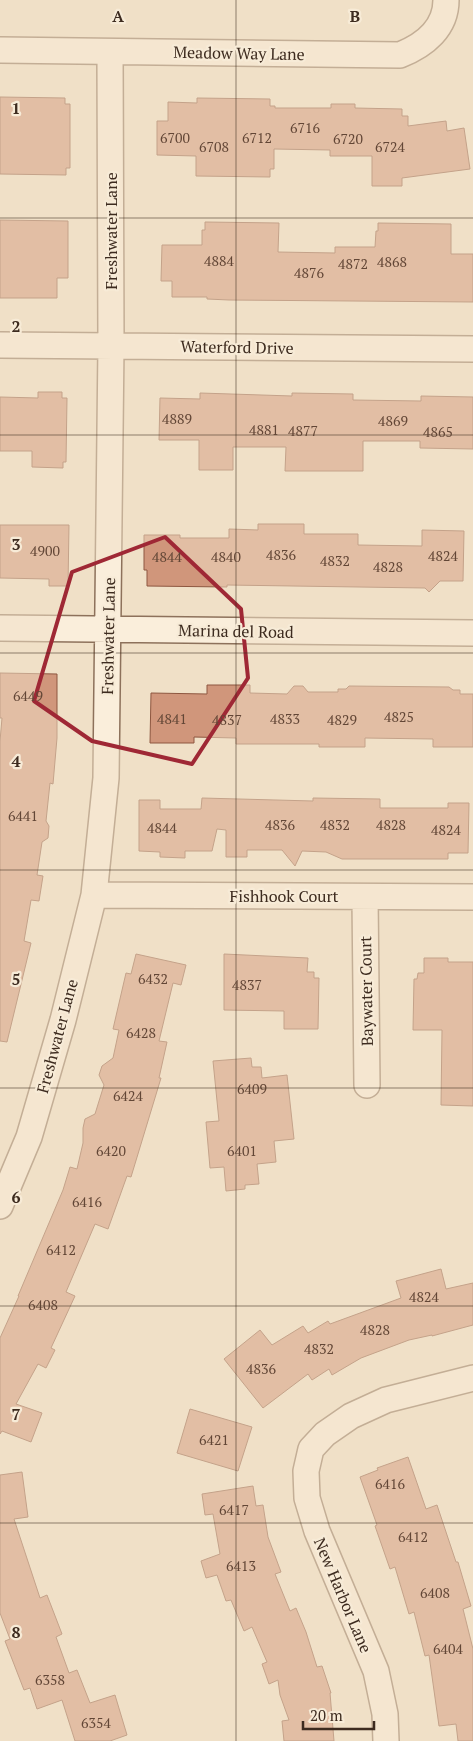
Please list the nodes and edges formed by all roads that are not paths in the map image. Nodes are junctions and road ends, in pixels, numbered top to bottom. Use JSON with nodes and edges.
{"nodes":[{"id":1,"x":446,"y":0,"type":"edge"},
{"id":2,"x":0,"y":50,"type":"edge"},
{"id":3,"x":110,"y":52,"type":"junction"},
{"id":4,"x":0,"y":344,"type":"edge"},
{"id":5,"x":111,"y":345,"type":"junction"},
{"id":6,"x":473,"y":349,"type":"edge"},
{"id":7,"x":0,"y":628,"type":"edge"},
{"id":8,"x":109,"y":629,"type":"junction"},
{"id":9,"x":473,"y":633,"type":"edge"},
{"id":10,"x":94,"y":895,"type":"junction"},
{"id":11,"x":365,"y":897,"type":"junction"},
{"id":12,"x":473,"y":897,"type":"edge"},
{"id":13,"x":367,"y":1085,"type":"dead end"},
{"id":14,"x":0,"y":1206,"type":"edge"},
{"id":15,"x":473,"y":1378,"type":"edge"},
{"id":16,"x":386,"y":1741,"type":"edge"}],
"edges":[{"from":1,"to":3,"type":"street","name":"Meadow Way Lane"},
{"from":2,"to":3,"type":"street","name":"Meadow Way Lane"},
{"from":3,"to":5,"type":"street","name":"Freshwater Lane"},
{"from":4,"to":5,"type":"street","name":"Waterford Drive"},
{"from":5,"to":6,"type":"street","name":"Waterford Drive"},
{"from":5,"to":8,"type":"street","name":"Freshwater Lane"},
{"from":7,"to":8,"type":"street","name":"Marina del Road"},
{"from":8,"to":9,"type":"street","name":"Marina del Road"},
{"from":8,"to":10,"type":"street","name":"Freshwater Lane"},
{"from":10,"to":11,"type":"street","name":"Fishhook Court"},
{"from":10,"to":14,"type":"street","name":"Freshwater Lane"},
{"from":11,"to":12,"type":"street","name":"Fishhook Court"},
{"from":11,"to":13,"type":"street","name":"Baywater Court"},
{"from":15,"to":16,"type":"street","name":"New Harbor Lane"}]}
